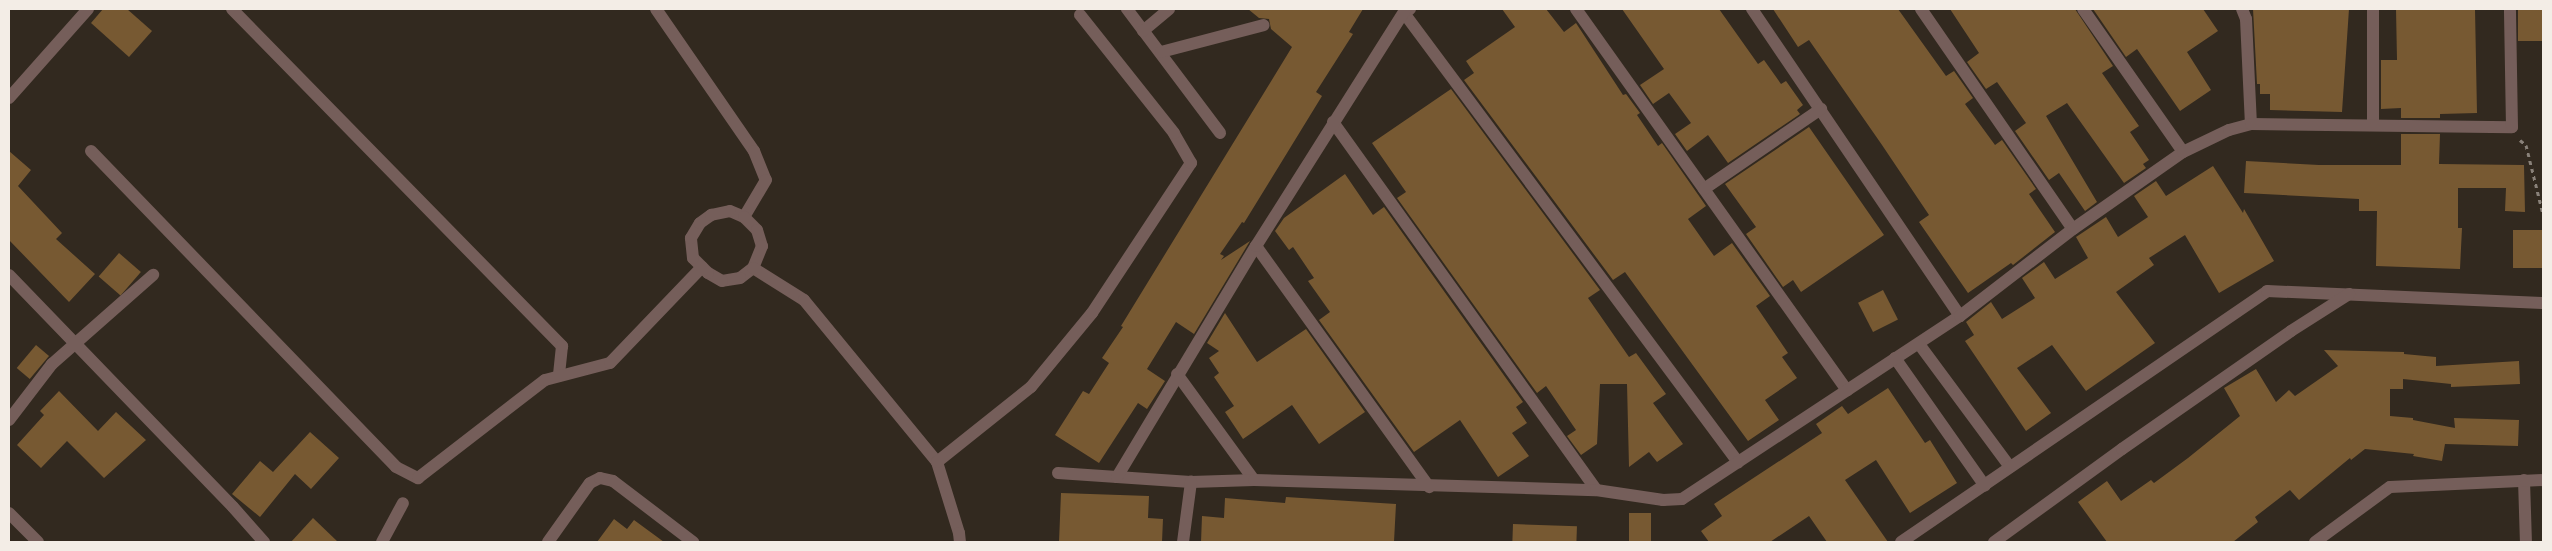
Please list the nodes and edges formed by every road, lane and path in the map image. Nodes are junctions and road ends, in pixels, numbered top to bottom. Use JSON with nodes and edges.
{"nodes":[{"id":1,"x":88,"y":9,"type":"edge"},
{"id":2,"x":232,"y":9,"type":"edge"},
{"id":3,"x":656,"y":9,"type":"edge"},
{"id":4,"x":1127,"y":9,"type":"edge"},
{"id":5,"x":1169,"y":9,"type":"edge"},
{"id":6,"x":1576,"y":9,"type":"edge"},
{"id":7,"x":1752,"y":9,"type":"edge"},
{"id":8,"x":1922,"y":9,"type":"edge"},
{"id":9,"x":2083,"y":9,"type":"edge"},
{"id":10,"x":2242,"y":9,"type":"edge"},
{"id":11,"x":2373,"y":9,"type":"edge"},
{"id":12,"x":2510,"y":9,"type":"edge"},
{"id":13,"x":1407,"y":10,"type":"edge"},
{"id":14,"x":1080,"y":15,"type":"dead end"},
{"id":15,"x":1264,"y":25,"type":"dead end"},
{"id":16,"x":1143,"y":31,"type":"junction"},
{"id":17,"x":1161,"y":52,"type":"junction"},
{"id":18,"x":9,"y":98,"type":"edge"},
{"id":19,"x":1821,"y":109,"type":"junction"},
{"id":20,"x":1333,"y":122,"type":"junction"},
{"id":21,"x":2251,"y":124,"type":"junction"},
{"id":22,"x":2373,"y":125,"type":"junction"},
{"id":23,"x":2512,"y":127,"type":"junction"},
{"id":24,"x":1220,"y":133,"type":"dead end"},
{"id":25,"x":91,"y":151,"type":"dead end"},
{"id":26,"x":2183,"y":152,"type":"junction"},
{"id":27,"x":1704,"y":189,"type":"junction"},
{"id":28,"x":2543,"y":214,"type":"edge"},
{"id":29,"x":744,"y":218,"type":"junction"},
{"id":30,"x":2073,"y":229,"type":"junction"},
{"id":31,"x":1256,"y":246,"type":"junction"},
{"id":32,"x":702,"y":267,"type":"junction"},
{"id":33,"x":753,"y":268,"type":"junction"},
{"id":34,"x":9,"y":275,"type":"edge"},
{"id":35,"x":153,"y":275,"type":"dead end"},
{"id":36,"x":2349,"y":294,"type":"junction"},
{"id":37,"x":2543,"y":303,"type":"edge"},
{"id":38,"x":1960,"y":316,"type":"junction"},
{"id":39,"x":1919,"y":344,"type":"junction"},
{"id":40,"x":75,"y":345,"type":"junction"},
{"id":41,"x":1895,"y":358,"type":"junction"},
{"id":42,"x":1177,"y":374,"type":"junction"},
{"id":43,"x":559,"y":376,"type":"junction"},
{"id":44,"x":1847,"y":390,"type":"junction"},
{"id":45,"x":9,"y":420,"type":"edge"},
{"id":46,"x":937,"y":462,"type":"junction"},
{"id":47,"x":1738,"y":462,"type":"junction"},
{"id":48,"x":2010,"y":467,"type":"junction"},
{"id":49,"x":1058,"y":473,"type":"dead end"},
{"id":50,"x":1117,"y":478,"type":"junction"},
{"id":51,"x":1254,"y":480,"type":"junction"},
{"id":52,"x":2524,"y":480,"type":"junction"},
{"id":53,"x":2543,"y":480,"type":"edge"},
{"id":54,"x":1191,"y":482,"type":"junction"},
{"id":55,"x":1985,"y":486,"type":"junction"},
{"id":56,"x":1429,"y":487,"type":"junction"},
{"id":57,"x":1596,"y":490,"type":"junction"},
{"id":58,"x":402,"y":503,"type":"dead end"},
{"id":59,"x":9,"y":513,"type":"edge"},
{"id":60,"x":2321,"y":540,"type":"edge"},
{"id":61,"x":38,"y":542,"type":"edge"},
{"id":62,"x":264,"y":542,"type":"edge"},
{"id":63,"x":382,"y":542,"type":"edge"},
{"id":64,"x":548,"y":542,"type":"edge"},
{"id":65,"x":693,"y":542,"type":"edge"},
{"id":66,"x":960,"y":542,"type":"edge"},
{"id":67,"x":1183,"y":542,"type":"edge"},
{"id":68,"x":1901,"y":542,"type":"edge"},
{"id":69,"x":1994,"y":542,"type":"edge"},
{"id":70,"x":2526,"y":542,"type":"edge"}],
"edges":[{"from":1,"to":18,"type":"street"},
{"from":2,"to":43,"type":"street"},
{"from":3,"to":29,"type":"street"},
{"from":4,"to":16,"type":"street"},
{"from":5,"to":16,"type":"street"},
{"from":6,"to":27,"type":"street"},
{"from":7,"to":19,"type":"street"},
{"from":8,"to":30,"type":"street"},
{"from":9,"to":26,"type":"street"},
{"from":10,"to":21,"type":"street"},
{"from":11,"to":22,"type":"street"},
{"from":12,"to":23,"type":"street"},
{"from":13,"to":20,"type":"street"},
{"from":13,"to":47,"type":"street"},
{"from":14,"to":46,"type":"street"},
{"from":15,"to":17,"type":"street"},
{"from":16,"to":17,"type":"street"},
{"from":17,"to":24,"type":"street"},
{"from":19,"to":27,"type":"street"},
{"from":19,"to":38,"type":"street"},
{"from":20,"to":31,"type":"street"},
{"from":20,"to":57,"type":"street"},
{"from":21,"to":22,"type":"street"},
{"from":21,"to":26,"type":"street"},
{"from":22,"to":23,"type":"street"},
{"from":23,"to":28,"type":"path"},
{"from":25,"to":43,"type":"street"},
{"from":26,"to":30,"type":"street"},
{"from":27,"to":44,"type":"street"},
{"from":29,"to":32,"type":"street"},
{"from":29,"to":33,"type":"street"},
{"from":30,"to":38,"type":"street"},
{"from":31,"to":42,"type":"street"},
{"from":31,"to":56,"type":"street"},
{"from":32,"to":33,"type":"street"},
{"from":32,"to":43,"type":"street"},
{"from":33,"to":46,"type":"street"},
{"from":34,"to":40,"type":"street"},
{"from":35,"to":40,"type":"street"},
{"from":36,"to":37,"type":"street"},
{"from":36,"to":48,"type":"street"},
{"from":36,"to":69,"type":"street"},
{"from":38,"to":39,"type":"street"},
{"from":39,"to":41,"type":"street"},
{"from":39,"to":48,"type":"street"},
{"from":40,"to":45,"type":"street"},
{"from":40,"to":62,"type":"street"},
{"from":41,"to":44,"type":"street"},
{"from":41,"to":55,"type":"street"},
{"from":42,"to":50,"type":"street"},
{"from":42,"to":51,"type":"street"},
{"from":44,"to":47,"type":"street"},
{"from":46,"to":66,"type":"street"},
{"from":47,"to":57,"type":"street"},
{"from":48,"to":55,"type":"street"},
{"from":49,"to":50,"type":"street"},
{"from":50,"to":54,"type":"street"},
{"from":51,"to":54,"type":"street"},
{"from":51,"to":56,"type":"street"},
{"from":52,"to":53,"type":"street"},
{"from":52,"to":60,"type":"street"},
{"from":52,"to":70,"type":"street"},
{"from":54,"to":67,"type":"street"},
{"from":55,"to":68,"type":"street"},
{"from":56,"to":57,"type":"street"},
{"from":58,"to":63,"type":"street"},
{"from":59,"to":61,"type":"street"},
{"from":64,"to":65,"type":"street"}]}
